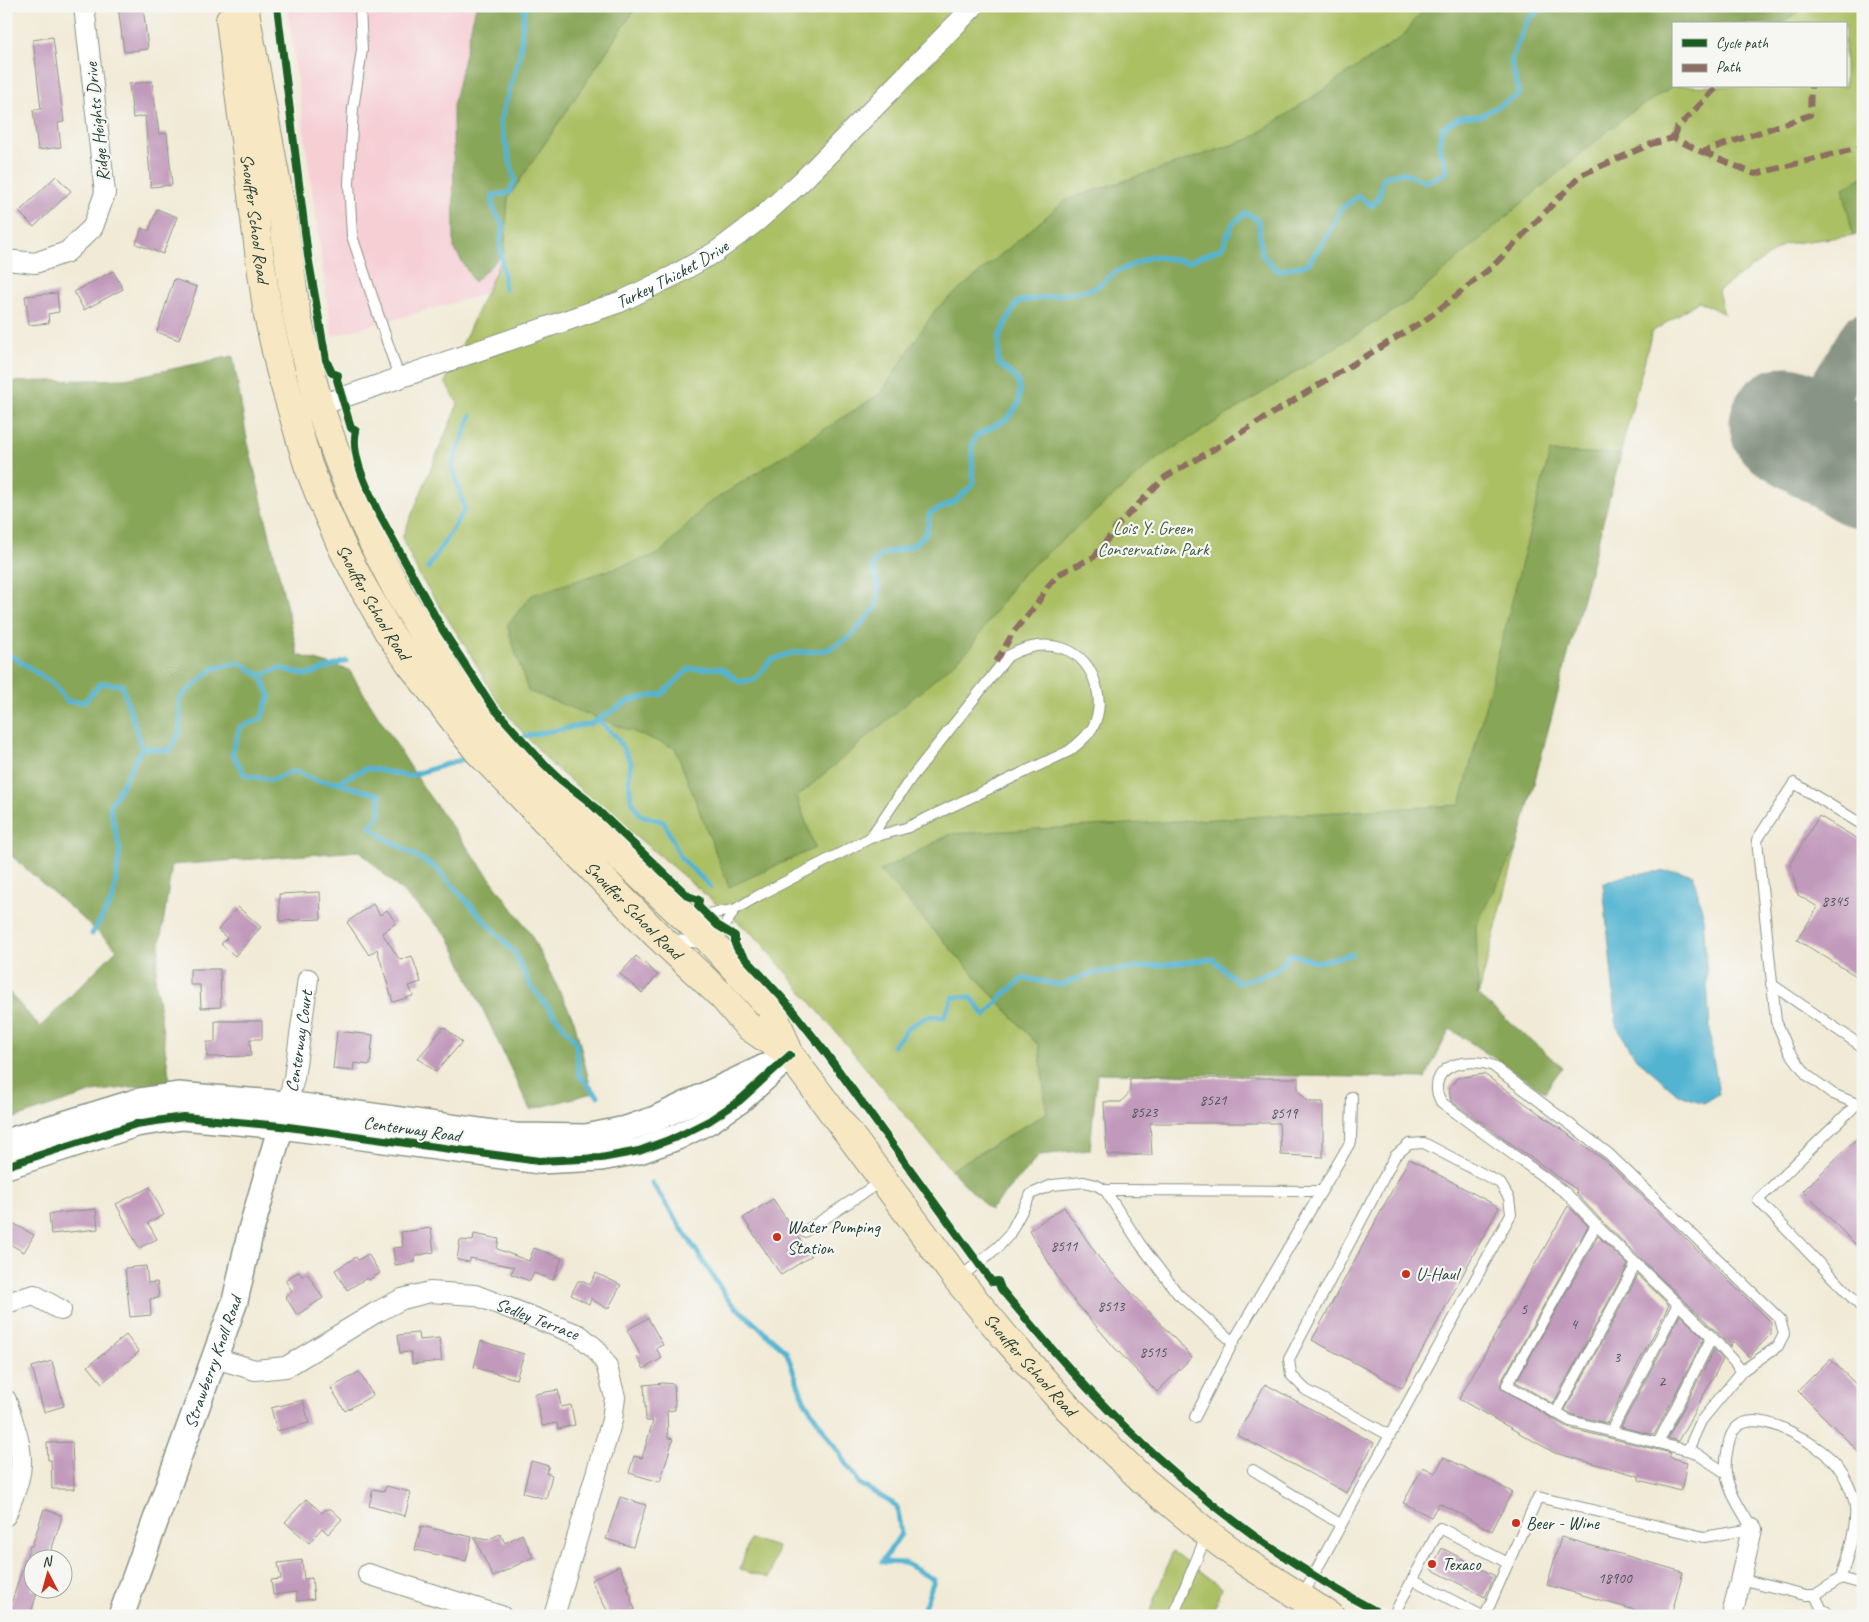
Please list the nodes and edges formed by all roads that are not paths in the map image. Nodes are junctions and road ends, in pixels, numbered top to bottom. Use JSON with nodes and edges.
{"nodes":[{"id":1,"x":84,"y":6,"type":"edge"},
{"id":2,"x":228,"y":6,"type":"edge"},
{"id":3,"x":244,"y":6,"type":"edge"},
{"id":4,"x":360,"y":6,"type":"edge"},
{"id":5,"x":974,"y":6,"type":"edge"},
{"id":6,"x":6,"y":260,"type":"edge"},
{"id":7,"x":399,"y":377,"type":"junction"},
{"id":8,"x":319,"y":405,"type":"junction"},
{"id":9,"x":292,"y":415,"type":"junction"},
{"id":10,"x":1863,"y":825,"type":"edge"},
{"id":11,"x":870,"y":838,"type":"junction"},
{"id":12,"x":734,"y":910,"type":"junction"},
{"id":13,"x":680,"y":914,"type":"junction"},
{"id":14,"x":656,"y":934,"type":"junction"},
{"id":15,"x":710,"y":941,"type":"junction"},
{"id":16,"x":308,"y":979,"type":"dead end"},
{"id":17,"x":1771,"y":984,"type":"junction"},
{"id":18,"x":1863,"y":1047,"type":"edge"},
{"id":19,"x":790,"y":1055,"type":"junction"},
{"id":20,"x":1352,"y":1097,"type":"dead end"},
{"id":21,"x":1860,"y":1104,"type":"edge"},
{"id":22,"x":284,"y":1115,"type":"junction"},
{"id":23,"x":6,"y":1142,"type":"edge"},
{"id":24,"x":6,"y":1166,"type":"edge"},
{"id":25,"x":883,"y":1180,"type":"junction"},
{"id":26,"x":1104,"y":1190,"type":"junction"},
{"id":27,"x":1321,"y":1192,"type":"junction"},
{"id":28,"x":1596,"y":1225,"type":"junction"},
{"id":29,"x":804,"y":1232,"type":"dead end"},
{"id":30,"x":1636,"y":1264,"type":"junction"},
{"id":31,"x":958,"y":1280,"type":"junction"},
{"id":32,"x":6,"y":1303,"type":"edge"},
{"id":33,"x":1678,"y":1304,"type":"junction"},
{"id":34,"x":1863,"y":1309,"type":"edge"},
{"id":35,"x":61,"y":1310,"type":"dead end"},
{"id":36,"x":1712,"y":1337,"type":"junction"},
{"id":37,"x":1233,"y":1342,"type":"junction"},
{"id":38,"x":215,"y":1358,"type":"junction"},
{"id":39,"x":1742,"y":1371,"type":"junction"},
{"id":40,"x":6,"y":1400,"type":"edge"},
{"id":41,"x":1556,"y":1413,"type":"junction"},
{"id":42,"x":1195,"y":1417,"type":"dead end"},
{"id":43,"x":1611,"y":1431,"type":"junction"},
{"id":44,"x":1389,"y":1435,"type":"junction"},
{"id":45,"x":1658,"y":1443,"type":"junction"},
{"id":46,"x":1688,"y":1450,"type":"junction"},
{"id":47,"x":1253,"y":1470,"type":"dead end"},
{"id":48,"x":1726,"y":1473,"type":"junction"},
{"id":49,"x":6,"y":1515,"type":"edge"},
{"id":50,"x":1340,"y":1524,"type":"junction"},
{"id":51,"x":1752,"y":1529,"type":"junction"},
{"id":52,"x":1207,"y":1534,"type":"junction"},
{"id":53,"x":1508,"y":1563,"type":"junction"},
{"id":54,"x":368,"y":1574,"type":"dead end"},
{"id":55,"x":1841,"y":1578,"type":"junction"},
{"id":56,"x":1412,"y":1579,"type":"junction"},
{"id":57,"x":1741,"y":1579,"type":"junction"},
{"id":58,"x":1863,"y":1584,"type":"edge"},
{"id":59,"x":1815,"y":1595,"type":"junction"},
{"id":60,"x":1301,"y":1598,"type":"junction"},
{"id":61,"x":121,"y":1616,"type":"edge"},
{"id":62,"x":501,"y":1616,"type":"edge"},
{"id":63,"x":554,"y":1616,"type":"edge"},
{"id":64,"x":1173,"y":1616,"type":"edge"},
{"id":65,"x":1330,"y":1616,"type":"edge"},
{"id":66,"x":1393,"y":1616,"type":"edge"},
{"id":67,"x":1484,"y":1616,"type":"edge"},
{"id":68,"x":1732,"y":1616,"type":"edge"},
{"id":69,"x":1832,"y":1616,"type":"edge"}],
"edges":[{"from":1,"to":6,"type":"street","name":"Ridge Heights Drive"},
{"from":2,"to":9,"type":"main road","name":"Snouffer School Road"},
{"from":3,"to":8,"type":"main road","name":"Snouffer School Road"},
{"from":4,"to":7,"type":"lane"},
{"from":5,"to":7,"type":"street","name":"Turkey Thicket Drive"},
{"from":7,"to":8,"type":"street","name":"Turkey Thicket Drive"},
{"from":8,"to":9,"type":"street","name":"Turkey Thicket Drive"},
{"from":8,"to":13,"type":"main road","name":"Snouffer School Road"},
{"from":9,"to":14,"type":"main road","name":"Snouffer School Road"},
{"from":10,"to":17,"type":"lane"},
{"from":11,"to":11,"type":"lane"},
{"from":11,"to":12,"type":"lane"},
{"from":12,"to":13,"type":"lane"},
{"from":12,"to":15,"type":"lane"},
{"from":13,"to":15,"type":"main road","name":"Snouffer School Road"},
{"from":14,"to":15,"type":"lane"},
{"from":14,"to":19,"type":"main road","name":"Snouffer School Road"},
{"from":15,"to":19,"type":"main road","name":"Snouffer School Road"},
{"from":16,"to":22,"type":"street","name":"Centerway Court"},
{"from":17,"to":18,"type":"lane"},
{"from":17,"to":21,"type":"lane"},
{"from":19,"to":22,"type":"street","name":"Centerway Road"},
{"from":19,"to":25,"type":"main road","name":"Snouffer School Road"},
{"from":20,"to":27,"type":"lane"},
{"from":21,"to":34,"type":"lane"},
{"from":22,"to":23,"type":"street","name":"Centerway Road"},
{"from":22,"to":24,"type":"street","name":"Centerway Road"},
{"from":22,"to":38,"type":"street","name":"Strawberry Knoll Road"},
{"from":25,"to":29,"type":"lane"},
{"from":25,"to":31,"type":"main road","name":"Snouffer School Road"},
{"from":26,"to":27,"type":"lane"},
{"from":26,"to":31,"type":"lane"},
{"from":26,"to":37,"type":"lane"},
{"from":27,"to":37,"type":"lane"},
{"from":28,"to":30,"type":"lane"},
{"from":28,"to":39,"type":"lane"},
{"from":28,"to":41,"type":"lane"},
{"from":30,"to":33,"type":"lane"},
{"from":30,"to":41,"type":"lane"},
{"from":31,"to":52,"type":"main road","name":"Snouffer School Road"},
{"from":32,"to":35,"type":"street"},
{"from":33,"to":36,"type":"lane"},
{"from":33,"to":43,"type":"lane"},
{"from":36,"to":39,"type":"lane"},
{"from":36,"to":45,"type":"lane"},
{"from":37,"to":42,"type":"lane"},
{"from":38,"to":61,"type":"street","name":"Strawberry Knoll Road"},
{"from":38,"to":63,"type":"street","name":"Sedley Terrace"},
{"from":39,"to":46,"type":"lane"},
{"from":40,"to":49,"type":"street"},
{"from":41,"to":43,"type":"lane"},
{"from":43,"to":45,"type":"lane"},
{"from":44,"to":44,"type":"lane"},
{"from":44,"to":50,"type":"lane"},
{"from":45,"to":46,"type":"lane"},
{"from":46,"to":48,"type":"lane"},
{"from":47,"to":50,"type":"lane"},
{"from":48,"to":51,"type":"lane"},
{"from":48,"to":55,"type":"lane"},
{"from":50,"to":60,"type":"lane"},
{"from":51,"to":53,"type":"lane"},
{"from":51,"to":57,"type":"street"},
{"from":52,"to":60,"type":"main road","name":"Snouffer School Road"},
{"from":52,"to":64,"type":"lane"},
{"from":53,"to":56,"type":"lane"},
{"from":53,"to":67,"type":"lane"},
{"from":54,"to":62,"type":"street"},
{"from":55,"to":58,"type":"lane"},
{"from":55,"to":59,"type":"lane"},
{"from":56,"to":66,"type":"lane"},
{"from":56,"to":67,"type":"lane"},
{"from":57,"to":59,"type":"lane"},
{"from":57,"to":68,"type":"street"},
{"from":59,"to":69,"type":"lane"},
{"from":60,"to":65,"type":"main road","name":"Snouffer School Road"}]}
